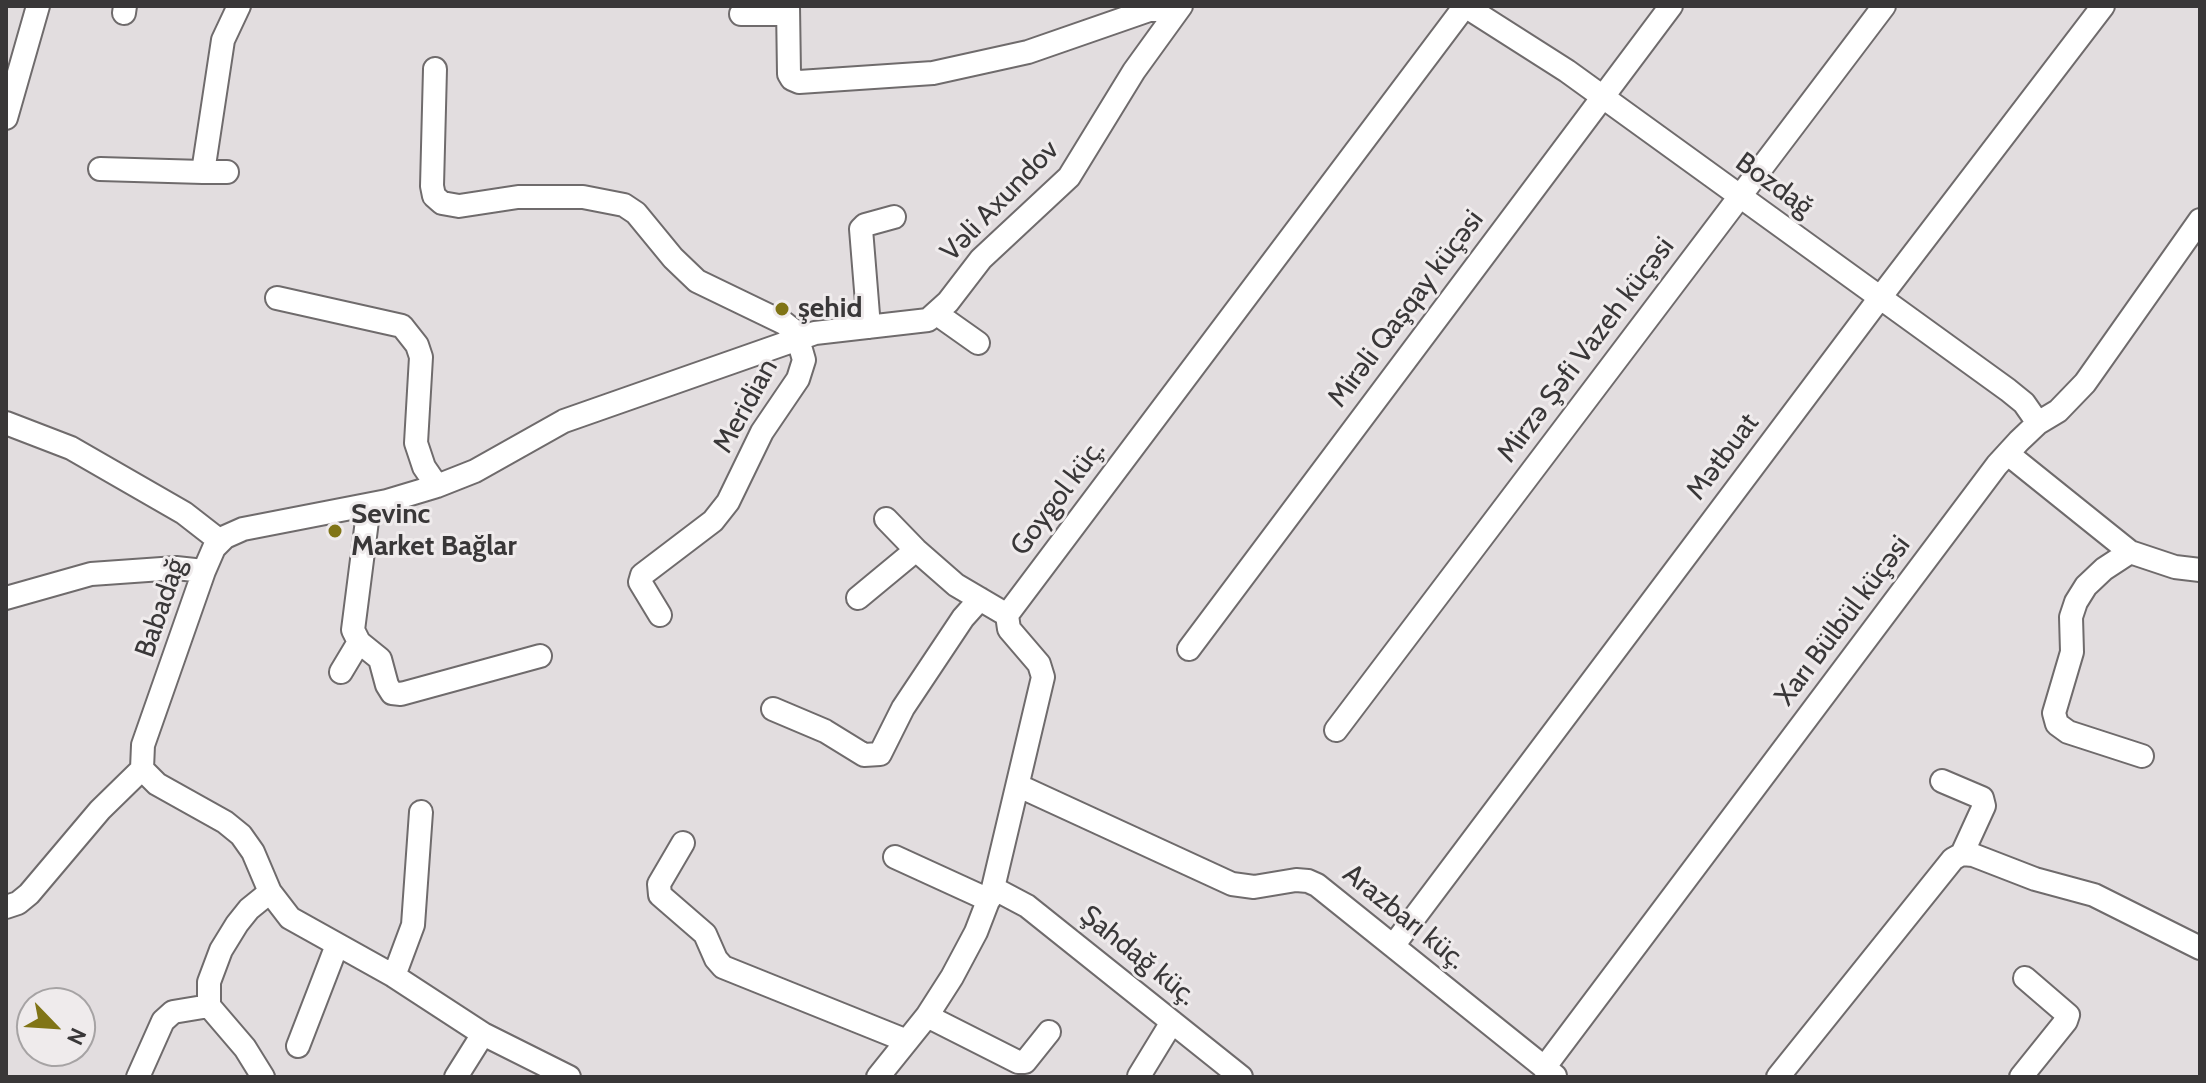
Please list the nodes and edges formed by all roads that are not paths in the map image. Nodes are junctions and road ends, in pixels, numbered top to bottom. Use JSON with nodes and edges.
{"nodes":[{"id":1,"x":38,"y":6,"type":"edge"},
{"id":2,"x":239,"y":6,"type":"edge"},
{"id":3,"x":1465,"y":6,"type":"edge"},
{"id":4,"x":1671,"y":6,"type":"edge"},
{"id":5,"x":1884,"y":6,"type":"edge"},
{"id":6,"x":2103,"y":6,"type":"edge"},
{"id":7,"x":788,"y":10,"type":"edge"},
{"id":8,"x":1177,"y":10,"type":"edge"},
{"id":9,"x":741,"y":14,"type":"dead end"},
{"id":10,"x":435,"y":69,"type":"dead end"},
{"id":11,"x":1602,"y":97,"type":"junction"},
{"id":12,"x":6,"y":118,"type":"edge"},
{"id":13,"x":100,"y":169,"type":"dead end"},
{"id":14,"x":203,"y":172,"type":"junction"},
{"id":15,"x":227,"y":172,"type":"dead end"},
{"id":16,"x":1739,"y":198,"type":"junction"},
{"id":17,"x":894,"y":217,"type":"dead end"},
{"id":18,"x":2200,"y":220,"type":"edge"},
{"id":19,"x":277,"y":298,"type":"dead end"},
{"id":20,"x":1879,"y":299,"type":"junction"},
{"id":21,"x":937,"y":314,"type":"junction"},
{"id":22,"x":869,"y":327,"type":"junction"},
{"id":23,"x":798,"y":339,"type":"junction"},
{"id":24,"x":978,"y":343,"type":"dead end"},
{"id":25,"x":6,"y":423,"type":"edge"},
{"id":26,"x":2038,"y":423,"type":"junction"},
{"id":27,"x":2008,"y":454,"type":"junction"},
{"id":28,"x":437,"y":486,"type":"junction"},
{"id":29,"x":369,"y":505,"type":"junction"},
{"id":30,"x":886,"y":519,"type":"dead end"},
{"id":31,"x":220,"y":541,"type":"junction"},
{"id":32,"x":916,"y":550,"type":"junction"},
{"id":33,"x":2130,"y":552,"type":"junction"},
{"id":34,"x":2200,"y":570,"type":"edge"},
{"id":35,"x":204,"y":571,"type":"junction"},
{"id":36,"x":6,"y":598,"type":"edge"},
{"id":37,"x":858,"y":598,"type":"dead end"},
{"id":38,"x":980,"y":599,"type":"junction"},
{"id":39,"x":660,"y":615,"type":"dead end"},
{"id":40,"x":1007,"y":615,"type":"junction"},
{"id":41,"x":359,"y":642,"type":"junction"},
{"id":42,"x":1189,"y":649,"type":"dead end"},
{"id":43,"x":540,"y":656,"type":"dead end"},
{"id":44,"x":341,"y":672,"type":"dead end"},
{"id":45,"x":773,"y":709,"type":"dead end"},
{"id":46,"x":1336,"y":730,"type":"dead end"},
{"id":47,"x":2142,"y":756,"type":"dead end"},
{"id":48,"x":142,"y":769,"type":"junction"},
{"id":49,"x":1942,"y":781,"type":"dead end"},
{"id":50,"x":1019,"y":786,"type":"junction"},
{"id":51,"x":421,"y":812,"type":"dead end"},
{"id":52,"x":683,"y":843,"type":"dead end"},
{"id":53,"x":1962,"y":854,"type":"junction"},
{"id":54,"x":895,"y":857,"type":"dead end"},
{"id":55,"x":270,"y":892,"type":"junction"},
{"id":56,"x":991,"y":894,"type":"junction"},
{"id":57,"x":6,"y":907,"type":"edge"},
{"id":58,"x":337,"y":945,"type":"junction"},
{"id":59,"x":1393,"y":946,"type":"junction"},
{"id":60,"x":2200,"y":948,"type":"edge"},
{"id":61,"x":394,"y":976,"type":"junction"},
{"id":62,"x":2025,"y":978,"type":"dead end"},
{"id":63,"x":209,"y":1006,"type":"junction"},
{"id":64,"x":927,"y":1016,"type":"junction"},
{"id":65,"x":1172,"y":1022,"type":"junction"},
{"id":66,"x":1049,"y":1032,"type":"dead end"},
{"id":67,"x":483,"y":1034,"type":"junction"},
{"id":68,"x":907,"y":1041,"type":"junction"},
{"id":69,"x":298,"y":1046,"type":"dead end"},
{"id":70,"x":1550,"y":1073,"type":"edge"},
{"id":71,"x":1139,"y":1076,"type":"edge"},
{"id":72,"x":138,"y":1077,"type":"edge"},
{"id":73,"x":263,"y":1077,"type":"edge"},
{"id":74,"x":456,"y":1077,"type":"edge"},
{"id":75,"x":569,"y":1077,"type":"edge"},
{"id":76,"x":878,"y":1077,"type":"edge"},
{"id":77,"x":1241,"y":1077,"type":"edge"},
{"id":78,"x":1778,"y":1077,"type":"edge"},
{"id":79,"x":2021,"y":1077,"type":"edge"}],
"edges":[{"from":1,"to":12,"type":"street"},
{"from":2,"to":14,"type":"street"},
{"from":3,"to":11,"type":"street","name":"Bozdağ"},
{"from":3,"to":40,"type":"street","name":"Goygol küç."},
{"from":4,"to":11,"type":"street","name":"Mirəli Qaşqay küçəsi"},
{"from":5,"to":16,"type":"street","name":"Mirzə Şəfi Vazeh küçəsi"},
{"from":6,"to":20,"type":"street","name":"Mətbuat"},
{"from":7,"to":8,"type":"street"},
{"from":7,"to":9,"type":"street"},
{"from":8,"to":21,"type":"street","name":"Vəli Axundov"},
{"from":10,"to":23,"type":"street","name":"Meridian"},
{"from":11,"to":16,"type":"street","name":"Bozdağ"},
{"from":11,"to":42,"type":"street","name":"Mirəli Qaşqay küçəsi"},
{"from":13,"to":14,"type":"street"},
{"from":14,"to":15,"type":"street"},
{"from":16,"to":20,"type":"street","name":"Bozdağ"},
{"from":16,"to":46,"type":"street","name":"Mirzə Şəfi Vazeh küçəsi"},
{"from":17,"to":22,"type":"street"},
{"from":18,"to":26,"type":"street","name":"Xarı Bülbül küçəsi"},
{"from":19,"to":28,"type":"street"},
{"from":20,"to":26,"type":"street","name":"Bozdağ"},
{"from":20,"to":59,"type":"street","name":"Mətbuat"},
{"from":21,"to":22,"type":"street"},
{"from":21,"to":24,"type":"street"},
{"from":22,"to":23,"type":"street"},
{"from":23,"to":28,"type":"street","name":"Babadağ"},
{"from":23,"to":39,"type":"street","name":"Meridian"},
{"from":25,"to":31,"type":"street"},
{"from":26,"to":27,"type":"street","name":"Xarı Bülbül küçəsi"},
{"from":27,"to":33,"type":"street"},
{"from":27,"to":70,"type":"street","name":"Xarı Bülbül küçəsi"},
{"from":28,"to":29,"type":"street","name":"Babadağ"},
{"from":29,"to":31,"type":"street","name":"Babadağ"},
{"from":29,"to":41,"type":"street"},
{"from":30,"to":32,"type":"street"},
{"from":31,"to":35,"type":"street","name":"Babadağ"},
{"from":32,"to":37,"type":"street"},
{"from":32,"to":38,"type":"street"},
{"from":33,"to":34,"type":"street"},
{"from":33,"to":47,"type":"street"},
{"from":35,"to":36,"type":"street"},
{"from":35,"to":48,"type":"street","name":"Babadağ"},
{"from":38,"to":40,"type":"street"},
{"from":38,"to":45,"type":"street"},
{"from":40,"to":50,"type":"street"},
{"from":41,"to":43,"type":"street"},
{"from":41,"to":44,"type":"street"},
{"from":48,"to":55,"type":"street"},
{"from":48,"to":57,"type":"street"},
{"from":49,"to":53,"type":"street"},
{"from":50,"to":56,"type":"street"},
{"from":50,"to":59,"type":"street","name":"Arazbarı küç."},
{"from":51,"to":61,"type":"street"},
{"from":52,"to":68,"type":"street"},
{"from":53,"to":60,"type":"street"},
{"from":53,"to":78,"type":"street"},
{"from":54,"to":56,"type":"street","name":"Şahdağ küç."},
{"from":55,"to":58,"type":"street"},
{"from":55,"to":63,"type":"street"},
{"from":56,"to":64,"type":"street"},
{"from":56,"to":65,"type":"street","name":"Şahdağ küç."},
{"from":58,"to":61,"type":"street"},
{"from":58,"to":69,"type":"street"},
{"from":59,"to":70,"type":"street","name":"Arazbarı küç."},
{"from":61,"to":67,"type":"street"},
{"from":62,"to":79,"type":"street"},
{"from":63,"to":72,"type":"street"},
{"from":63,"to":73,"type":"street"},
{"from":64,"to":66,"type":"street"},
{"from":64,"to":68,"type":"street"},
{"from":65,"to":71,"type":"street"},
{"from":65,"to":77,"type":"street","name":"Şahdağ küç."},
{"from":67,"to":74,"type":"street"},
{"from":67,"to":75,"type":"street"},
{"from":68,"to":76,"type":"street"}]}
